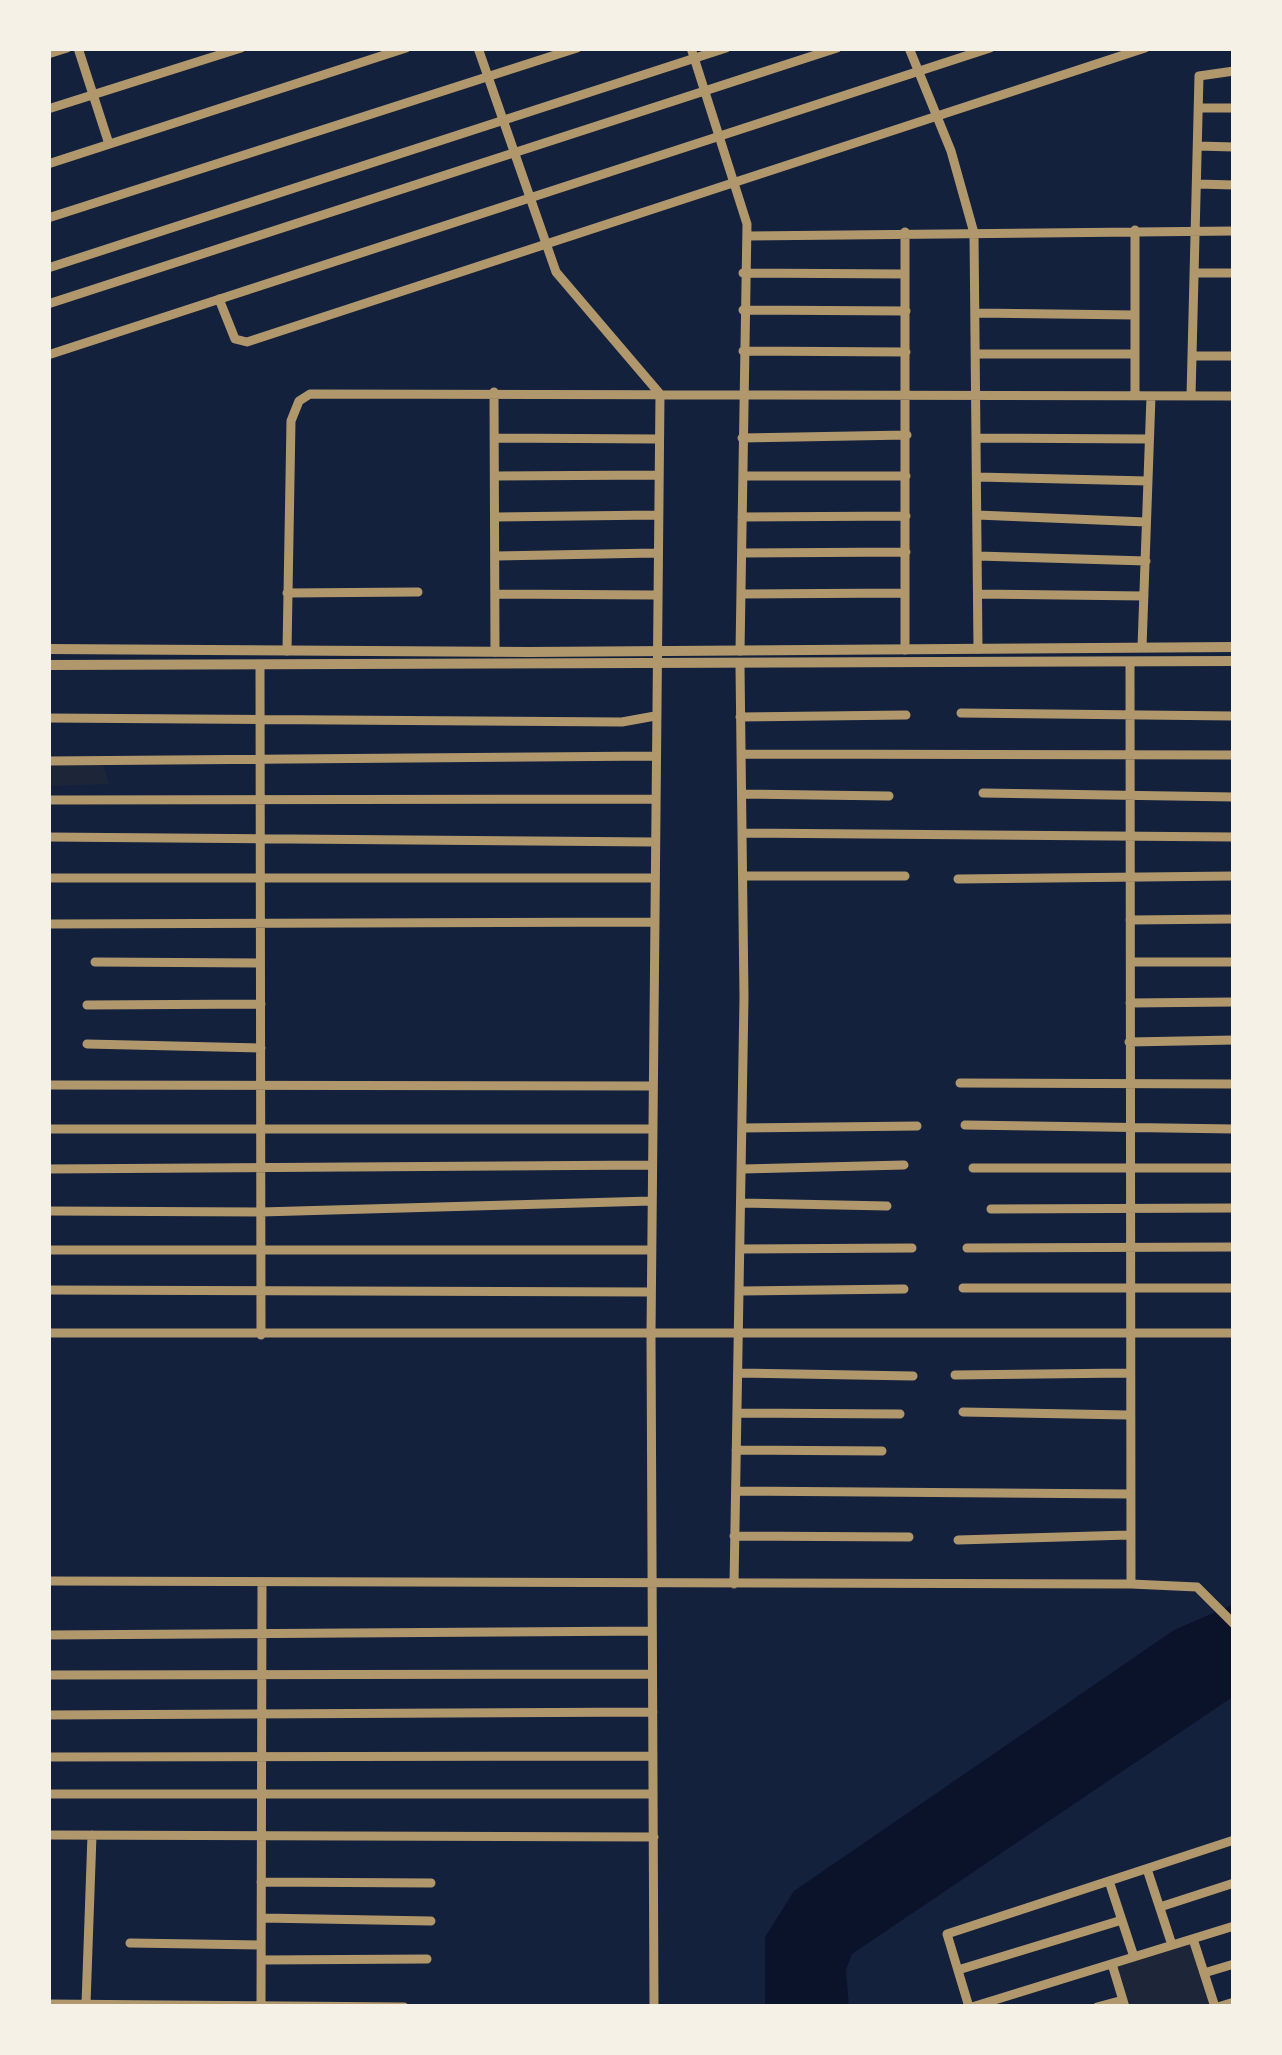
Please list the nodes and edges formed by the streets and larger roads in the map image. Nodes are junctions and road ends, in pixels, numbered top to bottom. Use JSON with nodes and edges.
{"nodes":[{"id":1,"x":68,"y":48,"type":"edge"},
{"id":2,"x":78,"y":48,"type":"edge"},
{"id":3,"x":242,"y":48,"type":"edge"},
{"id":4,"x":406,"y":48,"type":"edge"},
{"id":5,"x":478,"y":48,"type":"edge"},
{"id":6,"x":577,"y":48,"type":"edge"},
{"id":7,"x":726,"y":48,"type":"edge"},
{"id":8,"x":837,"y":48,"type":"edge"},
{"id":9,"x":909,"y":48,"type":"edge"},
{"id":10,"x":990,"y":48,"type":"edge"},
{"id":11,"x":1145,"y":48,"type":"edge"},
{"id":12,"x":693,"y":53,"type":"edge"},
{"id":13,"x":48,"y":54,"type":"edge"},
{"id":14,"x":919,"y":71,"type":"junction"},
{"id":15,"x":1234,"y":71,"type":"edge"},
{"id":16,"x":487,"y":76,"type":"junction"},
{"id":17,"x":705,"y":90,"type":"junction"},
{"id":18,"x":93,"y":95,"type":"junction"},
{"id":19,"x":1199,"y":108,"type":"junction"},
{"id":20,"x":1234,"y":108,"type":"edge"},
{"id":21,"x":48,"y":110,"type":"edge"},
{"id":22,"x":937,"y":117,"type":"junction"},
{"id":23,"x":501,"y":120,"type":"junction"},
{"id":24,"x":721,"y":137,"type":"junction"},
{"id":25,"x":109,"y":144,"type":"junction"},
{"id":26,"x":1198,"y":146,"type":"junction"},
{"id":27,"x":1234,"y":147,"type":"edge"},
{"id":28,"x":511,"y":153,"type":"junction"},
{"id":29,"x":48,"y":164,"type":"edge"},
{"id":30,"x":736,"y":184,"type":"junction"},
{"id":31,"x":1197,"y":184,"type":"junction"},
{"id":32,"x":1234,"y":185,"type":"edge"},
{"id":33,"x":528,"y":201,"type":"junction"},
{"id":34,"x":48,"y":218,"type":"edge"},
{"id":35,"x":1135,"y":230,"type":"junction"},
{"id":36,"x":1194,"y":230,"type":"junction"},
{"id":37,"x":1234,"y":231,"type":"edge"},
{"id":38,"x":905,"y":232,"type":"junction"},
{"id":39,"x":974,"y":232,"type":"junction"},
{"id":40,"x":748,"y":236,"type":"junction"},
{"id":41,"x":544,"y":244,"type":"junction"},
{"id":42,"x":48,"y":268,"type":"edge"},
{"id":43,"x":743,"y":273,"type":"junction"},
{"id":44,"x":1194,"y":273,"type":"junction"},
{"id":45,"x":905,"y":274,"type":"junction"},
{"id":46,"x":1234,"y":274,"type":"edge"},
{"id":47,"x":219,"y":299,"type":"junction"},
{"id":48,"x":48,"y":304,"type":"edge"},
{"id":49,"x":743,"y":310,"type":"junction"},
{"id":50,"x":906,"y":311,"type":"junction"},
{"id":51,"x":976,"y":313,"type":"junction"},
{"id":52,"x":1134,"y":315,"type":"junction"},
{"id":53,"x":742,"y":351,"type":"junction"},
{"id":54,"x":906,"y":352,"type":"junction"},
{"id":55,"x":976,"y":354,"type":"junction"},
{"id":56,"x":1134,"y":354,"type":"junction"},
{"id":57,"x":48,"y":355,"type":"edge"},
{"id":58,"x":1192,"y":356,"type":"junction"},
{"id":59,"x":1234,"y":356,"type":"edge"},
{"id":60,"x":494,"y":392,"type":"junction"},
{"id":61,"x":742,"y":393,"type":"junction"},
{"id":62,"x":661,"y":394,"type":"junction"},
{"id":63,"x":908,"y":395,"type":"junction"},
{"id":64,"x":1135,"y":395,"type":"junction"},
{"id":65,"x":1150,"y":396,"type":"junction"},
{"id":66,"x":976,"y":397,"type":"junction"},
{"id":67,"x":1191,"y":397,"type":"junction"},
{"id":68,"x":1234,"y":397,"type":"edge"},
{"id":69,"x":908,"y":435,"type":"junction"},
{"id":70,"x":494,"y":438,"type":"junction"},
{"id":71,"x":742,"y":438,"type":"junction"},
{"id":72,"x":976,"y":438,"type":"junction"},
{"id":73,"x":658,"y":439,"type":"junction"},
{"id":74,"x":1149,"y":439,"type":"junction"},
{"id":75,"x":657,"y":475,"type":"junction"},
{"id":76,"x":495,"y":476,"type":"junction"},
{"id":77,"x":742,"y":476,"type":"junction"},
{"id":78,"x":907,"y":476,"type":"junction"},
{"id":79,"x":977,"y":477,"type":"junction"},
{"id":80,"x":1148,"y":481,"type":"junction"},
{"id":81,"x":656,"y":515,"type":"junction"},
{"id":82,"x":977,"y":515,"type":"junction"},
{"id":83,"x":906,"y":516,"type":"junction"},
{"id":84,"x":496,"y":517,"type":"junction"},
{"id":85,"x":742,"y":518,"type":"junction"},
{"id":86,"x":1146,"y":522,"type":"junction"},
{"id":87,"x":905,"y":552,"type":"junction"},
{"id":88,"x":656,"y":553,"type":"junction"},
{"id":89,"x":742,"y":553,"type":"junction"},
{"id":90,"x":496,"y":556,"type":"junction"},
{"id":91,"x":978,"y":556,"type":"junction"},
{"id":92,"x":1145,"y":561,"type":"junction"},
{"id":93,"x":418,"y":592,"type":"dead end"},
{"id":94,"x":287,"y":593,"type":"junction"},
{"id":95,"x":905,"y":593,"type":"junction"},
{"id":96,"x":496,"y":594,"type":"junction"},
{"id":97,"x":741,"y":594,"type":"junction"},
{"id":98,"x":978,"y":594,"type":"junction"},
{"id":99,"x":655,"y":595,"type":"junction"},
{"id":100,"x":1144,"y":596,"type":"junction"},
{"id":101,"x":1234,"y":646,"type":"edge"},
{"id":102,"x":1142,"y":647,"type":"junction"},
{"id":103,"x":48,"y":649,"type":"edge"},
{"id":104,"x":978,"y":649,"type":"junction"},
{"id":105,"x":905,"y":650,"type":"junction"},
{"id":106,"x":287,"y":651,"type":"junction"},
{"id":107,"x":654,"y":651,"type":"junction"},
{"id":108,"x":740,"y":651,"type":"junction"},
{"id":109,"x":495,"y":652,"type":"junction"},
{"id":110,"x":1234,"y":661,"type":"edge"},
{"id":111,"x":1130,"y":662,"type":"junction"},
{"id":112,"x":48,"y":665,"type":"edge"},
{"id":113,"x":260,"y":666,"type":"junction"},
{"id":114,"x":740,"y":666,"type":"junction"},
{"id":115,"x":655,"y":667,"type":"junction"},
{"id":116,"x":961,"y":713,"type":"dead end"},
{"id":117,"x":906,"y":715,"type":"dead end"},
{"id":118,"x":1130,"y":715,"type":"junction"},
{"id":119,"x":655,"y":716,"type":"junction"},
{"id":120,"x":1234,"y":716,"type":"edge"},
{"id":121,"x":740,"y":717,"type":"junction"},
{"id":122,"x":48,"y":718,"type":"edge"},
{"id":123,"x":260,"y":720,"type":"junction"},
{"id":124,"x":741,"y":754,"type":"junction"},
{"id":125,"x":1130,"y":755,"type":"junction"},
{"id":126,"x":1234,"y":755,"type":"edge"},
{"id":127,"x":654,"y":756,"type":"junction"},
{"id":128,"x":48,"y":761,"type":"edge"},
{"id":129,"x":260,"y":763,"type":"junction"},
{"id":130,"x":742,"y":794,"type":"junction"},
{"id":131,"x":983,"y":794,"type":"dead end"},
{"id":132,"x":889,"y":796,"type":"dead end"},
{"id":133,"x":1130,"y":796,"type":"junction"},
{"id":134,"x":1234,"y":796,"type":"edge"},
{"id":135,"x":654,"y":799,"type":"junction"},
{"id":136,"x":48,"y":800,"type":"edge"},
{"id":137,"x":260,"y":801,"type":"junction"},
{"id":138,"x":742,"y":833,"type":"junction"},
{"id":139,"x":48,"y":837,"type":"edge"},
{"id":140,"x":1234,"y":837,"type":"edge"},
{"id":141,"x":1130,"y":838,"type":"junction"},
{"id":142,"x":260,"y":840,"type":"junction"},
{"id":143,"x":654,"y":842,"type":"junction"},
{"id":144,"x":744,"y":876,"type":"junction"},
{"id":145,"x":905,"y":876,"type":"dead end"},
{"id":146,"x":1234,"y":876,"type":"edge"},
{"id":147,"x":1129,"y":877,"type":"junction"},
{"id":148,"x":48,"y":878,"type":"edge"},
{"id":149,"x":653,"y":878,"type":"junction"},
{"id":150,"x":958,"y":879,"type":"dead end"},
{"id":151,"x":260,"y":881,"type":"junction"},
{"id":152,"x":1234,"y":919,"type":"edge"},
{"id":153,"x":1130,"y":920,"type":"junction"},
{"id":154,"x":653,"y":922,"type":"junction"},
{"id":155,"x":260,"y":923,"type":"junction"},
{"id":156,"x":48,"y":924,"type":"edge"},
{"id":157,"x":95,"y":962,"type":"dead end"},
{"id":158,"x":1131,"y":962,"type":"junction"},
{"id":159,"x":1234,"y":962,"type":"edge"},
{"id":160,"x":260,"y":963,"type":"junction"},
{"id":161,"x":1234,"y":1002,"type":"edge"},
{"id":162,"x":261,"y":1004,"type":"junction"},
{"id":163,"x":1130,"y":1004,"type":"junction"},
{"id":164,"x":87,"y":1006,"type":"dead end"},
{"id":165,"x":1234,"y":1040,"type":"edge"},
{"id":166,"x":1129,"y":1042,"type":"junction"},
{"id":167,"x":87,"y":1044,"type":"dead end"},
{"id":168,"x":260,"y":1048,"type":"junction"},
{"id":169,"x":960,"y":1083,"type":"dead end"},
{"id":170,"x":48,"y":1084,"type":"edge"},
{"id":171,"x":1234,"y":1084,"type":"edge"},
{"id":172,"x":1129,"y":1085,"type":"junction"},
{"id":173,"x":261,"y":1086,"type":"junction"},
{"id":174,"x":653,"y":1086,"type":"junction"},
{"id":175,"x":965,"y":1125,"type":"dead end"},
{"id":176,"x":917,"y":1126,"type":"dead end"},
{"id":177,"x":1130,"y":1126,"type":"junction"},
{"id":178,"x":742,"y":1128,"type":"junction"},
{"id":179,"x":652,"y":1129,"type":"junction"},
{"id":180,"x":1234,"y":1129,"type":"edge"},
{"id":181,"x":48,"y":1130,"type":"edge"},
{"id":182,"x":261,"y":1132,"type":"junction"},
{"id":183,"x":904,"y":1165,"type":"dead end"},
{"id":184,"x":652,"y":1166,"type":"junction"},
{"id":185,"x":973,"y":1168,"type":"dead end"},
{"id":186,"x":1129,"y":1168,"type":"junction"},
{"id":187,"x":1234,"y":1168,"type":"edge"},
{"id":188,"x":48,"y":1169,"type":"edge"},
{"id":189,"x":743,"y":1169,"type":"junction"},
{"id":190,"x":261,"y":1170,"type":"junction"},
{"id":191,"x":651,"y":1201,"type":"junction"},
{"id":192,"x":742,"y":1203,"type":"junction"},
{"id":193,"x":887,"y":1206,"type":"dead end"},
{"id":194,"x":1234,"y":1208,"type":"edge"},
{"id":195,"x":991,"y":1209,"type":"dead end"},
{"id":196,"x":1128,"y":1210,"type":"junction"},
{"id":197,"x":48,"y":1211,"type":"edge"},
{"id":198,"x":261,"y":1212,"type":"junction"},
{"id":199,"x":1234,"y":1247,"type":"edge"},
{"id":200,"x":967,"y":1248,"type":"dead end"},
{"id":201,"x":261,"y":1249,"type":"junction"},
{"id":202,"x":741,"y":1249,"type":"junction"},
{"id":203,"x":912,"y":1249,"type":"dead end"},
{"id":204,"x":48,"y":1250,"type":"edge"},
{"id":205,"x":651,"y":1250,"type":"junction"},
{"id":206,"x":1129,"y":1250,"type":"junction"},
{"id":207,"x":963,"y":1288,"type":"dead end"},
{"id":208,"x":1127,"y":1288,"type":"junction"},
{"id":209,"x":1234,"y":1288,"type":"edge"},
{"id":210,"x":904,"y":1289,"type":"dead end"},
{"id":211,"x":48,"y":1290,"type":"edge"},
{"id":212,"x":741,"y":1291,"type":"junction"},
{"id":213,"x":261,"y":1292,"type":"junction"},
{"id":214,"x":651,"y":1292,"type":"junction"},
{"id":215,"x":740,"y":1332,"type":"junction"},
{"id":216,"x":1127,"y":1333,"type":"junction"},
{"id":217,"x":1234,"y":1333,"type":"edge"},
{"id":218,"x":48,"y":1334,"type":"edge"},
{"id":219,"x":651,"y":1334,"type":"junction"},
{"id":220,"x":261,"y":1335,"type":"junction"},
{"id":221,"x":739,"y":1373,"type":"junction"},
{"id":222,"x":1127,"y":1373,"type":"junction"},
{"id":223,"x":955,"y":1375,"type":"dead end"},
{"id":224,"x":913,"y":1376,"type":"dead end"},
{"id":225,"x":963,"y":1412,"type":"dead end"},
{"id":226,"x":737,"y":1413,"type":"junction"},
{"id":227,"x":900,"y":1414,"type":"dead end"},
{"id":228,"x":1128,"y":1415,"type":"junction"},
{"id":229,"x":736,"y":1450,"type":"junction"},
{"id":230,"x":882,"y":1451,"type":"dead end"},
{"id":231,"x":736,"y":1492,"type":"junction"},
{"id":232,"x":1130,"y":1494,"type":"junction"},
{"id":233,"x":1130,"y":1534,"type":"junction"},
{"id":234,"x":734,"y":1536,"type":"junction"},
{"id":235,"x":909,"y":1537,"type":"dead end"},
{"id":236,"x":958,"y":1540,"type":"dead end"},
{"id":237,"x":48,"y":1581,"type":"edge"},
{"id":238,"x":651,"y":1583,"type":"junction"},
{"id":239,"x":262,"y":1584,"type":"junction"},
{"id":240,"x":734,"y":1584,"type":"junction"},
{"id":241,"x":1131,"y":1584,"type":"junction"},
{"id":242,"x":1234,"y":1624,"type":"edge"},
{"id":243,"x":652,"y":1631,"type":"junction"},
{"id":244,"x":48,"y":1635,"type":"edge"},
{"id":245,"x":262,"y":1635,"type":"junction"},
{"id":246,"x":652,"y":1674,"type":"junction"},
{"id":247,"x":48,"y":1675,"type":"edge"},
{"id":248,"x":262,"y":1677,"type":"junction"},
{"id":249,"x":653,"y":1712,"type":"junction"},
{"id":250,"x":48,"y":1715,"type":"edge"},
{"id":251,"x":262,"y":1717,"type":"junction"},
{"id":252,"x":653,"y":1756,"type":"junction"},
{"id":253,"x":48,"y":1757,"type":"edge"},
{"id":254,"x":262,"y":1757,"type":"junction"},
{"id":255,"x":48,"y":1794,"type":"edge"},
{"id":256,"x":653,"y":1794,"type":"junction"},
{"id":257,"x":262,"y":1795,"type":"junction"},
{"id":258,"x":48,"y":1835,"type":"edge"},
{"id":259,"x":92,"y":1835,"type":"junction"},
{"id":260,"x":654,"y":1837,"type":"junction"},
{"id":261,"x":261,"y":1839,"type":"junction"},
{"id":262,"x":1234,"y":1840,"type":"edge"},
{"id":263,"x":1147,"y":1869,"type":"junction"},
{"id":264,"x":1109,"y":1881,"type":"junction"},
{"id":265,"x":261,"y":1882,"type":"junction"},
{"id":266,"x":431,"y":1882,"type":"dead end"},
{"id":267,"x":1234,"y":1883,"type":"edge"},
{"id":268,"x":1160,"y":1907,"type":"junction"},
{"id":269,"x":262,"y":1918,"type":"junction"},
{"id":270,"x":1122,"y":1920,"type":"junction"},
{"id":271,"x":431,"y":1922,"type":"dead end"},
{"id":272,"x":1234,"y":1926,"type":"edge"},
{"id":273,"x":1192,"y":1939,"type":"junction"},
{"id":274,"x":130,"y":1943,"type":"dead end"},
{"id":275,"x":261,"y":1945,"type":"junction"},
{"id":276,"x":1172,"y":1945,"type":"junction"},
{"id":277,"x":1134,"y":1957,"type":"junction"},
{"id":278,"x":427,"y":1959,"type":"dead end"},
{"id":279,"x":261,"y":1960,"type":"junction"},
{"id":280,"x":1112,"y":1964,"type":"junction"},
{"id":281,"x":1234,"y":1964,"type":"edge"},
{"id":282,"x":958,"y":1970,"type":"junction"},
{"id":283,"x":1204,"y":1973,"type":"junction"},
{"id":284,"x":1007,"y":2002,"type":"edge"},
{"id":285,"x":1234,"y":2002,"type":"edge"},
{"id":286,"x":1124,"y":2003,"type":"edge"},
{"id":287,"x":48,"y":2004,"type":"edge"},
{"id":288,"x":86,"y":2004,"type":"edge"},
{"id":289,"x":261,"y":2006,"type":"edge"},
{"id":290,"x":404,"y":2007,"type":"edge"},
{"id":291,"x":654,"y":2007,"type":"edge"},
{"id":292,"x":970,"y":2007,"type":"edge"},
{"id":293,"x":1097,"y":2007,"type":"edge"},
{"id":294,"x":1217,"y":2007,"type":"edge"}],
"edges":[{"from":1,"to":13,"type":"street"},
{"from":2,"to":18,"type":"street"},
{"from":3,"to":18,"type":"street"},
{"from":4,"to":25,"type":"street"},
{"from":5,"to":16,"type":"street"},
{"from":6,"to":16,"type":"street"},
{"from":7,"to":12,"type":"street"},
{"from":8,"to":17,"type":"street"},
{"from":9,"to":14,"type":"street"},
{"from":10,"to":14,"type":"street"},
{"from":11,"to":22,"type":"street"},
{"from":12,"to":17,"type":"street"},
{"from":12,"to":23,"type":"street"},
{"from":14,"to":22,"type":"street"},
{"from":14,"to":24,"type":"street"},
{"from":15,"to":19,"type":"street"},
{"from":16,"to":23,"type":"street"},
{"from":16,"to":34,"type":"street"},
{"from":17,"to":24,"type":"street"},
{"from":17,"to":28,"type":"street"},
{"from":18,"to":21,"type":"street"},
{"from":18,"to":25,"type":"street"},
{"from":19,"to":20,"type":"street"},
{"from":19,"to":26,"type":"street"},
{"from":22,"to":30,"type":"street"},
{"from":22,"to":39,"type":"street"},
{"from":23,"to":28,"type":"street"},
{"from":23,"to":42,"type":"street"},
{"from":24,"to":30,"type":"street"},
{"from":24,"to":33,"type":"street"},
{"from":25,"to":29,"type":"street"},
{"from":26,"to":27,"type":"street"},
{"from":26,"to":31,"type":"street"},
{"from":28,"to":33,"type":"street"},
{"from":28,"to":48,"type":"street"},
{"from":30,"to":40,"type":"street"},
{"from":30,"to":41,"type":"street"},
{"from":31,"to":32,"type":"street"},
{"from":31,"to":36,"type":"street"},
{"from":33,"to":41,"type":"street"},
{"from":33,"to":47,"type":"street"},
{"from":35,"to":36,"type":"street"},
{"from":35,"to":39,"type":"street"},
{"from":35,"to":52,"type":"street"},
{"from":36,"to":37,"type":"street"},
{"from":36,"to":44,"type":"street"},
{"from":38,"to":39,"type":"street"},
{"from":38,"to":40,"type":"street"},
{"from":38,"to":45,"type":"street"},
{"from":39,"to":51,"type":"street"},
{"from":40,"to":43,"type":"street"},
{"from":41,"to":47,"type":"street"},
{"from":41,"to":62,"type":"street"},
{"from":43,"to":45,"type":"street"},
{"from":43,"to":49,"type":"street"},
{"from":44,"to":46,"type":"street"},
{"from":44,"to":58,"type":"street"},
{"from":45,"to":50,"type":"street"},
{"from":47,"to":57,"type":"street"},
{"from":49,"to":50,"type":"street"},
{"from":49,"to":53,"type":"street"},
{"from":50,"to":54,"type":"street"},
{"from":51,"to":52,"type":"street"},
{"from":51,"to":55,"type":"street"},
{"from":52,"to":56,"type":"street"},
{"from":53,"to":54,"type":"street"},
{"from":53,"to":61,"type":"street"},
{"from":54,"to":63,"type":"street"},
{"from":55,"to":56,"type":"street"},
{"from":55,"to":66,"type":"street"},
{"from":56,"to":64,"type":"street"},
{"from":58,"to":59,"type":"street"},
{"from":58,"to":67,"type":"street"},
{"from":60,"to":62,"type":"street"},
{"from":60,"to":70,"type":"street"},
{"from":60,"to":94,"type":"street"},
{"from":61,"to":62,"type":"street"},
{"from":61,"to":63,"type":"street"},
{"from":61,"to":71,"type":"street"},
{"from":62,"to":73,"type":"street"},
{"from":63,"to":66,"type":"street"},
{"from":63,"to":69,"type":"street"},
{"from":64,"to":65,"type":"street"},
{"from":64,"to":66,"type":"street"},
{"from":65,"to":67,"type":"street"},
{"from":65,"to":74,"type":"street"},
{"from":66,"to":72,"type":"street"},
{"from":67,"to":68,"type":"street"},
{"from":69,"to":71,"type":"street"},
{"from":69,"to":78,"type":"street"},
{"from":70,"to":73,"type":"street"},
{"from":70,"to":76,"type":"street"},
{"from":71,"to":77,"type":"street"},
{"from":72,"to":74,"type":"street"},
{"from":72,"to":79,"type":"street"},
{"from":73,"to":75,"type":"street"},
{"from":74,"to":80,"type":"street"},
{"from":75,"to":76,"type":"street"},
{"from":75,"to":81,"type":"street"},
{"from":76,"to":84,"type":"street"},
{"from":77,"to":78,"type":"street"},
{"from":77,"to":85,"type":"street"},
{"from":78,"to":83,"type":"street"},
{"from":79,"to":80,"type":"street"},
{"from":79,"to":82,"type":"street"},
{"from":80,"to":86,"type":"street"},
{"from":81,"to":84,"type":"street"},
{"from":81,"to":88,"type":"street"},
{"from":82,"to":86,"type":"street"},
{"from":82,"to":91,"type":"street"},
{"from":83,"to":85,"type":"street"},
{"from":83,"to":87,"type":"street"},
{"from":84,"to":90,"type":"street"},
{"from":85,"to":89,"type":"street"},
{"from":86,"to":92,"type":"street"},
{"from":87,"to":89,"type":"street"},
{"from":87,"to":95,"type":"street"},
{"from":88,"to":90,"type":"street"},
{"from":88,"to":99,"type":"street"},
{"from":89,"to":97,"type":"street"},
{"from":90,"to":96,"type":"street"},
{"from":91,"to":92,"type":"street"},
{"from":91,"to":98,"type":"street"},
{"from":92,"to":100,"type":"street"},
{"from":93,"to":94,"type":"street"},
{"from":94,"to":106,"type":"street"},
{"from":95,"to":97,"type":"street"},
{"from":95,"to":105,"type":"street"},
{"from":96,"to":99,"type":"street"},
{"from":96,"to":109,"type":"street"},
{"from":97,"to":108,"type":"street"},
{"from":98,"to":100,"type":"street"},
{"from":98,"to":104,"type":"street"},
{"from":99,"to":107,"type":"street"},
{"from":100,"to":102,"type":"street"},
{"from":101,"to":102,"type":"street"},
{"from":102,"to":104,"type":"street"},
{"from":103,"to":106,"type":"street"},
{"from":104,"to":105,"type":"street"},
{"from":105,"to":108,"type":"street"},
{"from":106,"to":109,"type":"street"},
{"from":107,"to":108,"type":"street"},
{"from":107,"to":109,"type":"street"},
{"from":107,"to":115,"type":"street"},
{"from":110,"to":111,"type":"street"},
{"from":111,"to":114,"type":"street"},
{"from":111,"to":118,"type":"street"},
{"from":112,"to":113,"type":"street"},
{"from":113,"to":115,"type":"street"},
{"from":113,"to":123,"type":"street"},
{"from":114,"to":115,"type":"street"},
{"from":114,"to":121,"type":"street"},
{"from":115,"to":119,"type":"street"},
{"from":116,"to":118,"type":"street"},
{"from":117,"to":121,"type":"street"},
{"from":118,"to":120,"type":"street"},
{"from":118,"to":125,"type":"street"},
{"from":119,"to":123,"type":"street"},
{"from":119,"to":127,"type":"street"},
{"from":121,"to":124,"type":"street"},
{"from":122,"to":123,"type":"street"},
{"from":123,"to":129,"type":"street"},
{"from":124,"to":125,"type":"street"},
{"from":124,"to":130,"type":"street"},
{"from":125,"to":126,"type":"street"},
{"from":125,"to":133,"type":"street"},
{"from":127,"to":129,"type":"street"},
{"from":127,"to":135,"type":"street"},
{"from":128,"to":129,"type":"street"},
{"from":129,"to":137,"type":"street"},
{"from":130,"to":132,"type":"street"},
{"from":130,"to":138,"type":"street"},
{"from":131,"to":133,"type":"street"},
{"from":133,"to":134,"type":"street"},
{"from":133,"to":141,"type":"street"},
{"from":135,"to":137,"type":"street"},
{"from":135,"to":143,"type":"street"},
{"from":136,"to":137,"type":"street"},
{"from":137,"to":142,"type":"street"},
{"from":138,"to":141,"type":"street"},
{"from":138,"to":144,"type":"street"},
{"from":139,"to":142,"type":"street"},
{"from":140,"to":141,"type":"street"},
{"from":141,"to":147,"type":"street"},
{"from":142,"to":143,"type":"street"},
{"from":142,"to":151,"type":"street"},
{"from":143,"to":149,"type":"street"},
{"from":144,"to":145,"type":"street"},
{"from":144,"to":178,"type":"street"},
{"from":146,"to":147,"type":"street"},
{"from":147,"to":150,"type":"street"},
{"from":147,"to":153,"type":"street"},
{"from":148,"to":151,"type":"street"},
{"from":149,"to":151,"type":"street"},
{"from":149,"to":154,"type":"street"},
{"from":151,"to":155,"type":"street"},
{"from":152,"to":153,"type":"street"},
{"from":153,"to":158,"type":"street"},
{"from":154,"to":155,"type":"street"},
{"from":154,"to":174,"type":"street"},
{"from":155,"to":156,"type":"street"},
{"from":155,"to":160,"type":"street"},
{"from":157,"to":160,"type":"street"},
{"from":158,"to":159,"type":"street"},
{"from":158,"to":163,"type":"street"},
{"from":160,"to":162,"type":"street"},
{"from":161,"to":163,"type":"street"},
{"from":162,"to":164,"type":"street"},
{"from":162,"to":168,"type":"street"},
{"from":163,"to":166,"type":"street"},
{"from":165,"to":166,"type":"street"},
{"from":166,"to":172,"type":"street"},
{"from":167,"to":168,"type":"street"},
{"from":168,"to":173,"type":"street"},
{"from":169,"to":172,"type":"street"},
{"from":170,"to":173,"type":"street"},
{"from":171,"to":172,"type":"street"},
{"from":172,"to":177,"type":"street"},
{"from":173,"to":174,"type":"street"},
{"from":173,"to":182,"type":"street"},
{"from":174,"to":179,"type":"street"},
{"from":175,"to":177,"type":"street"},
{"from":176,"to":178,"type":"street"},
{"from":177,"to":180,"type":"street"},
{"from":177,"to":186,"type":"street"},
{"from":178,"to":189,"type":"street"},
{"from":179,"to":182,"type":"street"},
{"from":179,"to":184,"type":"street"},
{"from":181,"to":182,"type":"street"},
{"from":182,"to":190,"type":"street"},
{"from":183,"to":189,"type":"street"},
{"from":184,"to":190,"type":"street"},
{"from":184,"to":191,"type":"street"},
{"from":185,"to":186,"type":"street"},
{"from":186,"to":187,"type":"street"},
{"from":186,"to":196,"type":"street"},
{"from":188,"to":190,"type":"street"},
{"from":189,"to":192,"type":"street"},
{"from":190,"to":198,"type":"street"},
{"from":191,"to":198,"type":"street"},
{"from":191,"to":205,"type":"street"},
{"from":192,"to":193,"type":"street"},
{"from":192,"to":202,"type":"street"},
{"from":194,"to":196,"type":"street"},
{"from":195,"to":196,"type":"street"},
{"from":196,"to":206,"type":"street"},
{"from":197,"to":198,"type":"street"},
{"from":198,"to":201,"type":"street"},
{"from":199,"to":206,"type":"street"},
{"from":200,"to":206,"type":"street"},
{"from":201,"to":204,"type":"street"},
{"from":201,"to":205,"type":"street"},
{"from":201,"to":213,"type":"street"},
{"from":202,"to":203,"type":"street"},
{"from":202,"to":212,"type":"street"},
{"from":205,"to":214,"type":"street"},
{"from":206,"to":208,"type":"street"},
{"from":207,"to":208,"type":"street"},
{"from":208,"to":209,"type":"street"},
{"from":208,"to":216,"type":"street"},
{"from":210,"to":212,"type":"street"},
{"from":211,"to":213,"type":"street"},
{"from":212,"to":215,"type":"street"},
{"from":213,"to":214,"type":"street"},
{"from":213,"to":220,"type":"street"},
{"from":214,"to":219,"type":"street"},
{"from":215,"to":216,"type":"street"},
{"from":215,"to":219,"type":"street"},
{"from":215,"to":221,"type":"street"},
{"from":216,"to":217,"type":"street"},
{"from":216,"to":222,"type":"street"},
{"from":218,"to":220,"type":"street"},
{"from":219,"to":220,"type":"street"},
{"from":219,"to":238,"type":"street"},
{"from":221,"to":224,"type":"street"},
{"from":221,"to":226,"type":"street"},
{"from":222,"to":223,"type":"street"},
{"from":222,"to":228,"type":"street"},
{"from":225,"to":228,"type":"street"},
{"from":226,"to":227,"type":"street"},
{"from":226,"to":229,"type":"street"},
{"from":228,"to":232,"type":"street"},
{"from":229,"to":230,"type":"street"},
{"from":229,"to":231,"type":"street"},
{"from":231,"to":232,"type":"street"},
{"from":231,"to":234,"type":"street"},
{"from":232,"to":233,"type":"street"},
{"from":233,"to":236,"type":"street"},
{"from":233,"to":241,"type":"street"},
{"from":234,"to":235,"type":"street"},
{"from":234,"to":240,"type":"street"},
{"from":237,"to":239,"type":"street"},
{"from":238,"to":239,"type":"street"},
{"from":238,"to":240,"type":"street"},
{"from":238,"to":243,"type":"street"},
{"from":239,"to":245,"type":"street"},
{"from":240,"to":241,"type":"street"},
{"from":241,"to":242,"type":"street"},
{"from":243,"to":245,"type":"street"},
{"from":243,"to":246,"type":"street"},
{"from":244,"to":245,"type":"street"},
{"from":245,"to":248,"type":"street"},
{"from":246,"to":248,"type":"street"},
{"from":246,"to":249,"type":"street"},
{"from":247,"to":248,"type":"street"},
{"from":248,"to":251,"type":"street"},
{"from":249,"to":251,"type":"street"},
{"from":249,"to":252,"type":"street"},
{"from":250,"to":251,"type":"street"},
{"from":251,"to":254,"type":"street"},
{"from":252,"to":254,"type":"street"},
{"from":252,"to":256,"type":"street"},
{"from":253,"to":254,"type":"street"},
{"from":254,"to":257,"type":"street"},
{"from":255,"to":257,"type":"street"},
{"from":256,"to":257,"type":"street"},
{"from":256,"to":260,"type":"street"},
{"from":257,"to":261,"type":"street"},
{"from":258,"to":259,"type":"street"},
{"from":259,"to":261,"type":"street"},
{"from":259,"to":288,"type":"street"},
{"from":260,"to":261,"type":"street"},
{"from":260,"to":291,"type":"street"},
{"from":261,"to":265,"type":"street"},
{"from":262,"to":263,"type":"street"},
{"from":263,"to":264,"type":"street"},
{"from":263,"to":268,"type":"street"},
{"from":264,"to":270,"type":"street"},
{"from":264,"to":282,"type":"street"},
{"from":265,"to":266,"type":"street"},
{"from":265,"to":269,"type":"street"},
{"from":267,"to":268,"type":"street"},
{"from":268,"to":276,"type":"street"},
{"from":269,"to":271,"type":"street"},
{"from":269,"to":275,"type":"street"},
{"from":270,"to":277,"type":"street"},
{"from":270,"to":282,"type":"street"},
{"from":272,"to":273,"type":"street"},
{"from":273,"to":276,"type":"street"},
{"from":273,"to":283,"type":"street"},
{"from":274,"to":275,"type":"street"},
{"from":275,"to":279,"type":"street"},
{"from":276,"to":277,"type":"street"},
{"from":277,"to":280,"type":"street"},
{"from":278,"to":279,"type":"street"},
{"from":279,"to":289,"type":"street"},
{"from":280,"to":284,"type":"street"},
{"from":280,"to":286,"type":"street"},
{"from":281,"to":283,"type":"street"},
{"from":282,"to":292,"type":"street"},
{"from":283,"to":294,"type":"street"},
{"from":284,"to":292,"type":"street"},
{"from":285,"to":294,"type":"street"},
{"from":286,"to":293,"type":"street"},
{"from":287,"to":288,"type":"street"},
{"from":288,"to":289,"type":"street"},
{"from":289,"to":290,"type":"street"}]}
